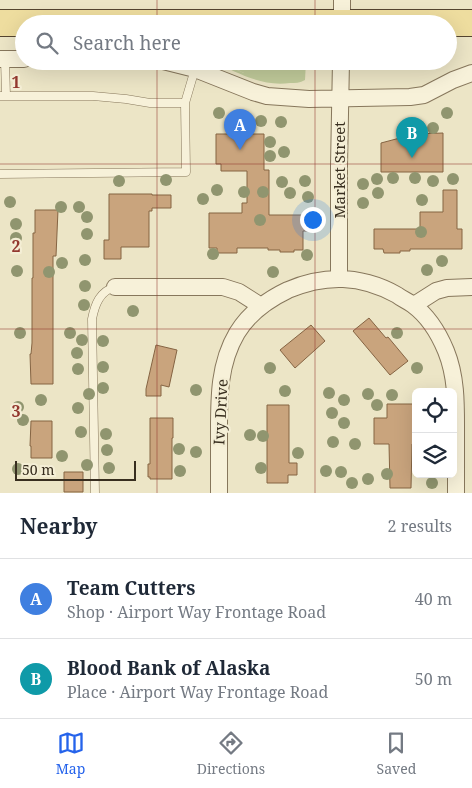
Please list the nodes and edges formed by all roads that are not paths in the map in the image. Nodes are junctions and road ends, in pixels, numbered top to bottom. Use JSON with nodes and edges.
{"nodes":[{"id":1,"x":342,"y":0,"type":"edge"},
{"id":2,"x":342,"y":15,"type":"edge"},
{"id":3,"x":0,"y":23,"type":"edge"},
{"id":4,"x":15,"y":23,"type":"edge"},
{"id":5,"x":457,"y":24,"type":"edge"},
{"id":6,"x":472,"y":24,"type":"edge"},
{"id":7,"x":3,"y":59,"type":"edge"},
{"id":8,"x":195,"y":70,"type":"edge"},
{"id":9,"x":198,"y":70,"type":"edge"},
{"id":10,"x":341,"y":70,"type":"edge"},
{"id":11,"x":472,"y":73,"type":"edge"},
{"id":12,"x":3,"y":96,"type":"edge"},
{"id":13,"x":340,"y":98,"type":"junction"},
{"id":14,"x":185,"y":103,"type":"junction"},
{"id":15,"x":0,"y":174,"type":"edge"},
{"id":16,"x":339,"y":279,"type":"junction"},
{"id":17,"x":115,"y":286,"type":"joint"},
{"id":18,"x":472,"y":287,"type":"edge"},
{"id":19,"x":414,"y":305,"type":"junction"},
{"id":20,"x":260,"y":306,"type":"junction"},
{"id":21,"x":95,"y":493,"type":"edge"},
{"id":22,"x":219,"y":493,"type":"edge"},
{"id":23,"x":456,"y":493,"type":"edge"}],
"edges":[{"from":1,"to":2,"type":"street"},
{"from":3,"to":4,"type":"main road"},
{"from":5,"to":6,"type":"main road"},
{"from":7,"to":12,"type":"lane"},
{"from":8,"to":14,"type":"lane"},
{"from":9,"to":13,"type":"street"},
{"from":10,"to":13,"type":"street","name":"Market Street"},
{"from":11,"to":13,"type":"street"},
{"from":12,"to":14,"type":"lane"},
{"from":13,"to":16,"type":"street","name":"Market Street"},
{"from":14,"to":15,"type":"lane"},
{"from":16,"to":19,"type":"street","name":"Ivy Drive"},
{"from":16,"to":20,"type":"street","name":"Ivy Drive"},
{"from":17,"to":20,"type":"street"},
{"from":17,"to":21,"type":"lane"},
{"from":18,"to":19,"type":"street"},
{"from":19,"to":23,"type":"street","name":"Ivy Drive"},
{"from":20,"to":22,"type":"street","name":"Ivy Drive"}]}
